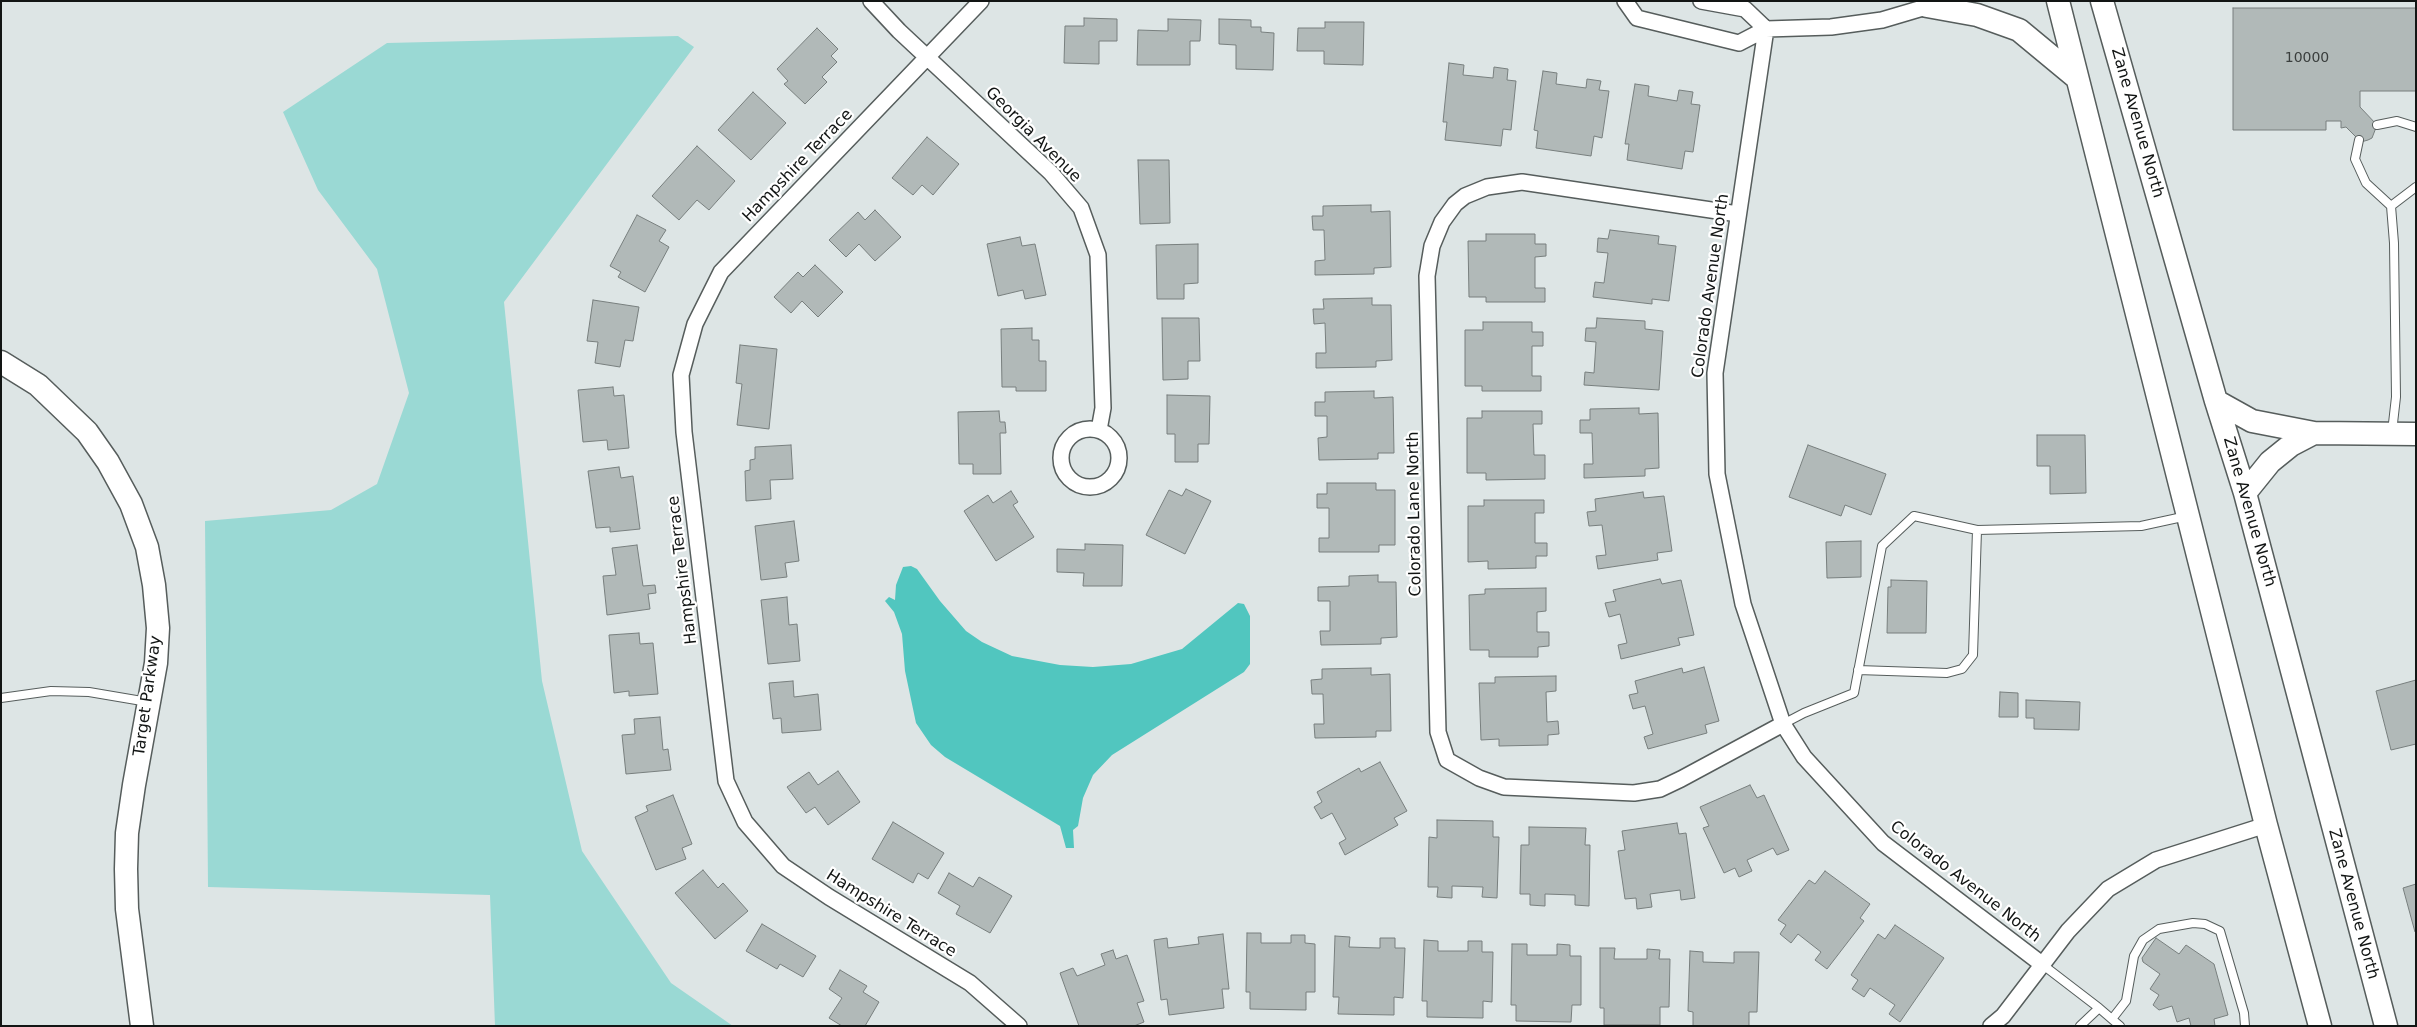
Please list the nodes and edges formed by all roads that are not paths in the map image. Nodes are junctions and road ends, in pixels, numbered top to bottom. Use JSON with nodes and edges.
{"nodes":[{"id":1,"x":871,"y":1,"type":"edge"},
{"id":2,"x":981,"y":1,"type":"edge"},
{"id":3,"x":1625,"y":1,"type":"edge"},
{"id":4,"x":1701,"y":1,"type":"edge"},
{"id":5,"x":2058,"y":1,"type":"edge"},
{"id":6,"x":2102,"y":1,"type":"edge"},
{"id":7,"x":1936,"y":4,"type":"edge"},
{"id":8,"x":1766,"y":29,"type":"junction"},
{"id":9,"x":926,"y":56,"type":"junction"},
{"id":10,"x":2077,"y":78,"type":"junction"},
{"id":11,"x":2377,"y":125,"type":"dead end"},
{"id":12,"x":2416,"y":127,"type":"edge"},
{"id":13,"x":2359,"y":140,"type":"dead end"},
{"id":14,"x":2416,"y":187,"type":"edge"},
{"id":15,"x":2391,"y":206,"type":"junction"},
{"id":16,"x":1738,"y":214,"type":"junction"},
{"id":17,"x":1,"y":362,"type":"edge"},
{"id":18,"x":2216,"y":401,"type":"junction"},
{"id":19,"x":1098,"y":430,"type":"dead end"},
{"id":20,"x":2314,"y":433,"type":"junction"},
{"id":21,"x":2391,"y":434,"type":"junction"},
{"id":22,"x":2416,"y":434,"type":"edge"},
{"id":23,"x":2245,"y":493,"type":"junction"},
{"id":24,"x":2188,"y":516,"type":"junction"},
{"id":25,"x":1978,"y":530,"type":"junction"},
{"id":26,"x":1858,"y":670,"type":"junction"},
{"id":27,"x":1,"y":698,"type":"edge"},
{"id":28,"x":150,"y":702,"type":"junction"},
{"id":29,"x":1783,"y":724,"type":"junction"},
{"id":30,"x":2266,"y":825,"type":"junction"},
{"id":31,"x":2043,"y":965,"type":"junction"},
{"id":32,"x":2099,"y":1008,"type":"junction"},
{"id":33,"x":2112,"y":1019,"type":"junction"},
{"id":34,"x":142,"y":1026,"type":"edge"},
{"id":35,"x":1019,"y":1026,"type":"edge"},
{"id":36,"x":1991,"y":1026,"type":"edge"},
{"id":37,"x":2080,"y":1026,"type":"edge"},
{"id":38,"x":2120,"y":1026,"type":"edge"},
{"id":39,"x":2245,"y":1026,"type":"edge"},
{"id":40,"x":2320,"y":1026,"type":"edge"},
{"id":41,"x":2386,"y":1026,"type":"edge"}],
"edges":[{"from":1,"to":9,"type":"street","name":"Georgia Avenue"},
{"from":2,"to":9,"type":"street","name":"Hampshire Terrace"},
{"from":3,"to":8,"type":"street"},
{"from":4,"to":8,"type":"street"},
{"from":5,"to":10,"type":"main road"},
{"from":6,"to":18,"type":"main road","name":"Zane Avenue North"},
{"from":7,"to":8,"type":"street"},
{"from":7,"to":10,"type":"main road"},
{"from":8,"to":16,"type":"street","name":"Colorado Avenue North"},
{"from":9,"to":19,"type":"street","name":"Georgia Avenue"},
{"from":9,"to":35,"type":"street","name":"Hampshire Terrace"},
{"from":10,"to":24,"type":"main road"},
{"from":11,"to":12,"type":"lane"},
{"from":13,"to":15,"type":"lane"},
{"from":14,"to":15,"type":"lane"},
{"from":15,"to":21,"type":"lane"},
{"from":16,"to":29,"type":"street","name":"Colorado Avenue North"},
{"from":16,"to":29,"type":"street","name":"Colorado Lane North"},
{"from":17,"to":28,"type":"main road","name":"Target Parkway"},
{"from":18,"to":20,"type":"main road"},
{"from":18,"to":23,"type":"main road","name":"Zane Avenue North"},
{"from":20,"to":21,"type":"main road"},
{"from":20,"to":23,"type":"main road"},
{"from":21,"to":22,"type":"main road"},
{"from":23,"to":41,"type":"main road","name":"Zane Avenue North"},
{"from":24,"to":25,"type":"lane"},
{"from":24,"to":30,"type":"main road"},
{"from":25,"to":26,"type":"lane"},
{"from":25,"to":26,"type":"lane"},
{"from":26,"to":29,"type":"lane"},
{"from":27,"to":28,"type":"lane"},
{"from":28,"to":34,"type":"main road","name":"Target Parkway"},
{"from":29,"to":31,"type":"street","name":"Colorado Avenue North"},
{"from":30,"to":31,"type":"street"},
{"from":30,"to":40,"type":"main road"},
{"from":31,"to":32,"type":"lane"},
{"from":31,"to":36,"type":"street"},
{"from":32,"to":33,"type":"lane"},
{"from":32,"to":37,"type":"lane"},
{"from":33,"to":38,"type":"lane"},
{"from":33,"to":39,"type":"lane"}]}
